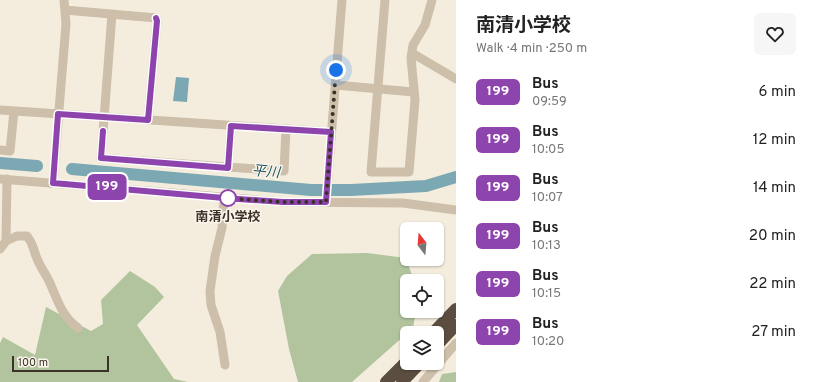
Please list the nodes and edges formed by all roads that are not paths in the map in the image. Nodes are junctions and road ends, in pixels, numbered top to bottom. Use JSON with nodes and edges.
{"nodes":[{"id":1,"x":64,"y":0,"type":"edge"},
{"id":2,"x":342,"y":0,"type":"edge"},
{"id":3,"x":385,"y":0,"type":"edge"},
{"id":4,"x":432,"y":0,"type":"edge"},
{"id":5,"x":65,"y":10,"type":"junction"},
{"id":6,"x":112,"y":14,"type":"junction"},
{"id":7,"x":412,"y":53,"type":"junction"},
{"id":8,"x":456,"y":79,"type":"edge"},
{"id":9,"x":335,"y":84,"type":"junction"},
{"id":10,"x":378,"y":88,"type":"junction"},
{"id":11,"x":414,"y":92,"type":"junction"},
{"id":12,"x":0,"y":110,"type":"edge"},
{"id":13,"x":14,"y":111,"type":"junction"},
{"id":14,"x":58,"y":114,"type":"junction"},
{"id":15,"x":104,"y":117,"type":"junction"},
{"id":16,"x":148,"y":120,"type":"junction"},
{"id":17,"x":231,"y":126,"type":"junction"},
{"id":18,"x":286,"y":129,"type":"junction"},
{"id":19,"x":331,"y":132,"type":"junction"},
{"id":20,"x":0,"y":150,"type":"edge"},
{"id":21,"x":228,"y":168,"type":"junction"},
{"id":22,"x":4,"y":179,"type":"edge"},
{"id":23,"x":53,"y":183,"type":"junction"},
{"id":24,"x":224,"y":198,"type":"junction"},
{"id":25,"x":326,"y":198,"type":"junction"},
{"id":26,"x":456,"y":210,"type":"edge"},
{"id":27,"x":3,"y":225,"type":"edge"},
{"id":28,"x":6,"y":241,"type":"junction"},
{"id":29,"x":0,"y":249,"type":"edge"},
{"id":30,"x":456,"y":308,"type":"edge"},
{"id":31,"x":456,"y":325,"type":"edge"},
{"id":32,"x":439,"y":326,"type":"edge"},
{"id":33,"x":78,"y":328,"type":"dead end"},
{"id":34,"x":444,"y":338,"type":"edge"},
{"id":35,"x":456,"y":343,"type":"edge"},
{"id":36,"x":225,"y":365,"type":"dead end"},
{"id":37,"x":400,"y":368,"type":"edge"},
{"id":38,"x":413,"y":370,"type":"edge"},
{"id":39,"x":386,"y":382,"type":"edge"},
{"id":40,"x":402,"y":382,"type":"edge"},
{"id":41,"x":423,"y":382,"type":"edge"}],
"edges":[{"from":1,"to":5,"type":"street"},
{"from":2,"to":9,"type":"street"},
{"from":3,"to":10,"type":"street"},
{"from":4,"to":7,"type":"street"},
{"from":5,"to":6,"type":"street"},
{"from":5,"to":14,"type":"street"},
{"from":6,"to":15,"type":"street"},
{"from":6,"to":16,"type":"street"},
{"from":7,"to":8,"type":"street"},
{"from":7,"to":11,"type":"street"},
{"from":9,"to":10,"type":"street"},
{"from":9,"to":19,"type":"street"},
{"from":10,"to":11,"type":"street"},
{"from":10,"to":11,"type":"street"},
{"from":12,"to":13,"type":"street"},
{"from":13,"to":14,"type":"street"},
{"from":13,"to":20,"type":"street"},
{"from":14,"to":15,"type":"street"},
{"from":14,"to":23,"type":"street"},
{"from":15,"to":16,"type":"street"},
{"from":15,"to":21,"type":"street"},
{"from":16,"to":17,"type":"street"},
{"from":17,"to":18,"type":"street"},
{"from":17,"to":21,"type":"street"},
{"from":18,"to":19,"type":"street"},
{"from":18,"to":21,"type":"street"},
{"from":19,"to":25,"type":"street"},
{"from":22,"to":23,"type":"street"},
{"from":22,"to":27,"type":"street"},
{"from":23,"to":24,"type":"street"},
{"from":24,"to":25,"type":"street"},
{"from":24,"to":36,"type":"street"},
{"from":25,"to":26,"type":"street"},
{"from":27,"to":28,"type":"street"},
{"from":28,"to":29,"type":"street"},
{"from":28,"to":33,"type":"street"},
{"from":30,"to":32,"type":"highway"},
{"from":31,"to":34,"type":"highway"},
{"from":35,"to":41,"type":"street"},
{"from":37,"to":39,"type":"highway"},
{"from":38,"to":40,"type":"highway"}]}
